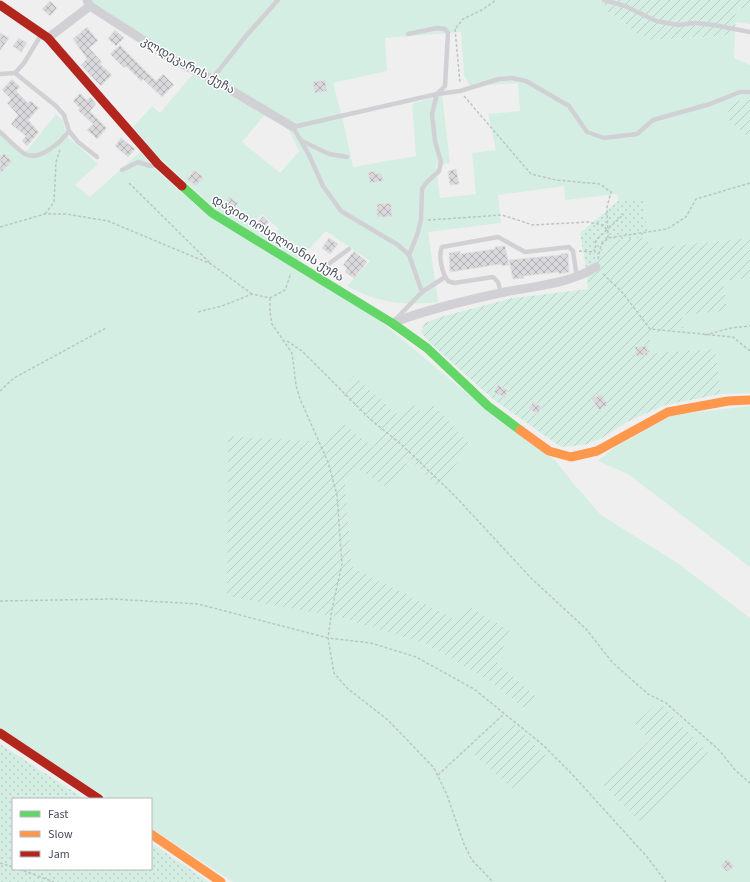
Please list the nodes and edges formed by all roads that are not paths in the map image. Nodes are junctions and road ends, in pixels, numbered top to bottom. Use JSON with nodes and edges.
{"nodes":[{"id":1,"x":278,"y":0,"type":"edge"},
{"id":2,"x":604,"y":0,"type":"edge"},
{"id":3,"x":88,"y":3,"type":"edge"},
{"id":4,"x":0,"y":5,"type":"edge"},
{"id":5,"x":750,"y":32,"type":"edge"},
{"id":6,"x":408,"y":34,"type":"dead end"},
{"id":7,"x":45,"y":36,"type":"junction"},
{"id":8,"x":15,"y":73,"type":"junction"},
{"id":9,"x":0,"y":74,"type":"edge"},
{"id":10,"x":212,"y":79,"type":"junction"},
{"id":11,"x":750,"y":92,"type":"edge"},
{"id":12,"x":437,"y":94,"type":"junction"},
{"id":13,"x":293,"y":127,"type":"junction"},
{"id":14,"x":0,"y":132,"type":"edge"},
{"id":15,"x":69,"y":132,"type":"junction"},
{"id":16,"x":302,"y":141,"type":"junction"},
{"id":17,"x":97,"y":157,"type":"dead end"},
{"id":18,"x":346,"y":157,"type":"dead end"},
{"id":19,"x":158,"y":164,"type":"junction"},
{"id":20,"x":122,"y":170,"type":"dead end"},
{"id":21,"x":349,"y":249,"type":"dead end"},
{"id":22,"x":409,"y":255,"type":"junction"},
{"id":23,"x":596,"y":268,"type":"road end"},
{"id":24,"x":313,"y":275,"type":"junction"},
{"id":25,"x":445,"y":277,"type":"junction"},
{"id":26,"x":577,"y":278,"type":"junction"},
{"id":27,"x":422,"y":292,"type":"junction"},
{"id":28,"x":500,"y":293,"type":"junction"},
{"id":29,"x":392,"y":323,"type":"junction"},
{"id":30,"x":750,"y":400,"type":"edge"},
{"id":31,"x":0,"y":733,"type":"edge"},
{"id":32,"x":98,"y":798,"type":"edge"},
{"id":33,"x":152,"y":835,"type":"edge"},
{"id":34,"x":221,"y":882,"type":"edge"}],
"edges":[{"from":1,"to":10,"type":"lane"},
{"from":2,"to":5,"type":"lane"},
{"from":3,"to":7,"type":"street"},
{"from":3,"to":10,"type":"street","name":"კლდეკარის ქუჩა"},
{"from":4,"to":7,"type":"street","name":"დავით იოსელიანის ქუჩა"},
{"from":6,"to":12,"type":"lane"},
{"from":7,"to":8,"type":"lane"},
{"from":7,"to":19,"type":"street","name":"დავით იოსელიანის ქუჩა"},
{"from":8,"to":9,"type":"lane"},
{"from":8,"to":15,"type":"lane"},
{"from":10,"to":13,"type":"street","name":"კლდეკარის ქუჩა"},
{"from":11,"to":12,"type":"lane"},
{"from":12,"to":13,"type":"lane"},
{"from":12,"to":22,"type":"lane"},
{"from":13,"to":16,"type":"lane"},
{"from":14,"to":15,"type":"lane"},
{"from":15,"to":17,"type":"lane"},
{"from":16,"to":18,"type":"lane"},
{"from":16,"to":22,"type":"lane"},
{"from":19,"to":20,"type":"lane"},
{"from":19,"to":24,"type":"street","name":"დავით იოსელიანის ქუჩა"},
{"from":21,"to":24,"type":"lane"},
{"from":22,"to":27,"type":"lane"},
{"from":23,"to":26,"type":"street"},
{"from":24,"to":29,"type":"street","name":"დავით იოსელიანის ქუჩა"},
{"from":25,"to":26,"type":"lane"},
{"from":25,"to":27,"type":"lane"},
{"from":25,"to":28,"type":"lane"},
{"from":26,"to":28,"type":"street"},
{"from":27,"to":29,"type":"lane"},
{"from":28,"to":29,"type":"street"},
{"from":29,"to":30,"type":"street","name":"დავით იოსელიანის ქუჩა"},
{"from":31,"to":32,"type":"street"},
{"from":33,"to":34,"type":"street"}]}
